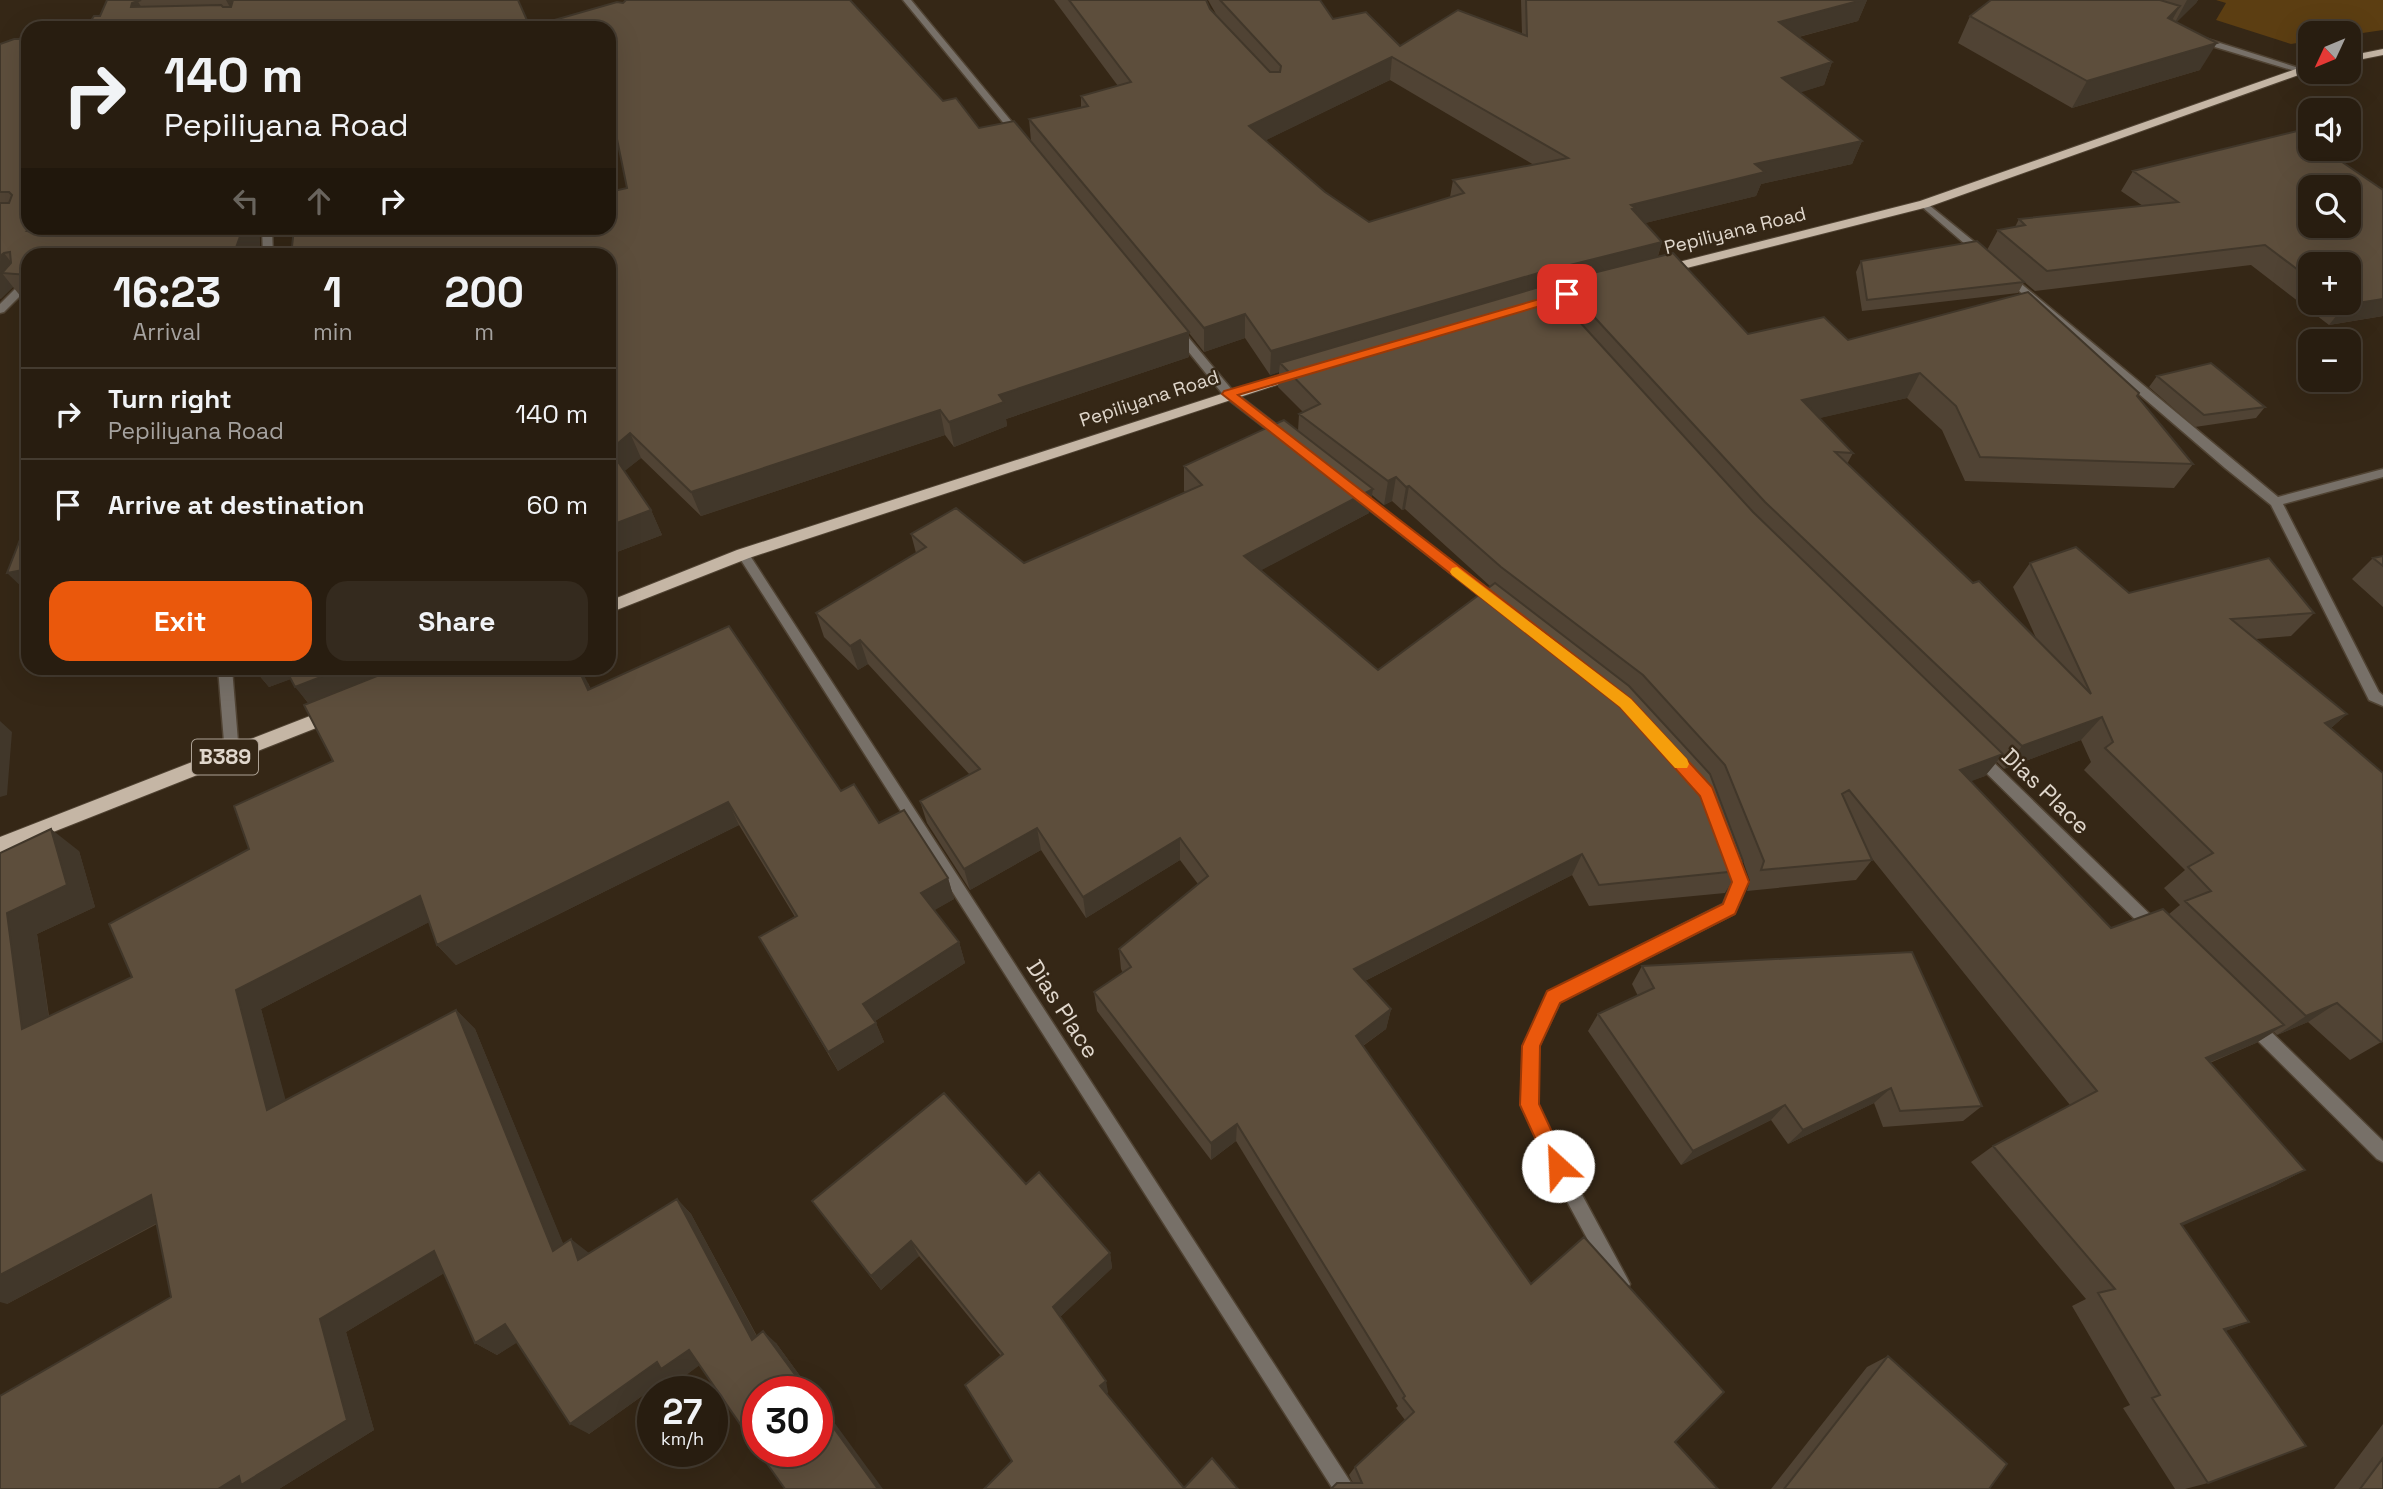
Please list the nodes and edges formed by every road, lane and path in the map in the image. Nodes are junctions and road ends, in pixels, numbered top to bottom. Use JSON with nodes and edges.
{"nodes":[{"id":1,"x":907,"y":0,"type":"edge"},
{"id":2,"x":2192,"y":37,"type":"edge"},
{"id":3,"x":2383,"y":52,"type":"edge"},
{"id":4,"x":2361,"y":56,"type":"edge"},
{"id":5,"x":2298,"y":66,"type":"edge"},
{"id":6,"x":2298,"y":70,"type":"edge"},
{"id":7,"x":1029,"y":149,"type":"edge"},
{"id":8,"x":1924,"y":204,"type":"junction"},
{"id":9,"x":1647,"y":274,"type":"edge"},
{"id":10,"x":21,"y":289,"type":"edge"},
{"id":11,"x":0,"y":310,"type":"edge"},
{"id":12,"x":1168,"y":319,"type":"edge"},
{"id":13,"x":1307,"y":370,"type":"edge"},
{"id":14,"x":1228,"y":394,"type":"junction"},
{"id":15,"x":1295,"y":445,"type":"edge"},
{"id":16,"x":2383,"y":473,"type":"edge"},
{"id":17,"x":1350,"y":488,"type":"edge"},
{"id":18,"x":2277,"y":502,"type":"junction"},
{"id":19,"x":743,"y":554,"type":"junction"},
{"id":20,"x":616,"y":604,"type":"edge"},
{"id":21,"x":1516,"y":617,"type":"edge"},
{"id":22,"x":226,"y":675,"type":"edge"},
{"id":23,"x":2383,"y":701,"type":"edge"},
{"id":24,"x":348,"y":709,"type":"edge"},
{"id":25,"x":1966,"y":745,"type":"edge"},
{"id":26,"x":232,"y":754,"type":"junction"},
{"id":27,"x":1726,"y":844,"type":"edge"},
{"id":28,"x":0,"y":845,"type":"edge"},
{"id":29,"x":2165,"y":939,"type":"edge"},
{"id":30,"x":2244,"y":1017,"type":"edge"},
{"id":31,"x":2383,"y":1153,"type":"edge"},
{"id":32,"x":1628,"y":1297,"type":"edge"},
{"id":33,"x":1345,"y":1489,"type":"edge"}],
"edges":[{"from":1,"to":7,"type":"street"},
{"from":2,"to":5,"type":"street"},
{"from":3,"to":4,"type":"main road"},
{"from":6,"to":8,"type":"main road","name":"Pepiliyana Road"},
{"from":8,"to":9,"type":"main road","name":"Pepiliyana Road"},
{"from":8,"to":18,"type":"street"},
{"from":10,"to":11,"type":"street"},
{"from":12,"to":14,"type":"street"},
{"from":13,"to":14,"type":"main road","name":"Pepiliyana Road"},
{"from":14,"to":15,"type":"street"},
{"from":14,"to":19,"type":"main road","name":"Pepiliyana Road"},
{"from":16,"to":18,"type":"street"},
{"from":17,"to":21,"type":"street"},
{"from":18,"to":23,"type":"street"},
{"from":19,"to":20,"type":"main road","name":"Pepiliyana Road"},
{"from":19,"to":33,"type":"street","name":"Dias Place"},
{"from":22,"to":26,"type":"street"},
{"from":24,"to":26,"type":"main road","number":"B389"},
{"from":25,"to":29,"type":"street","name":"Dias Place"},
{"from":26,"to":28,"type":"main road","number":"B389"},
{"from":27,"to":32,"type":"street"},
{"from":30,"to":31,"type":"street"}]}
